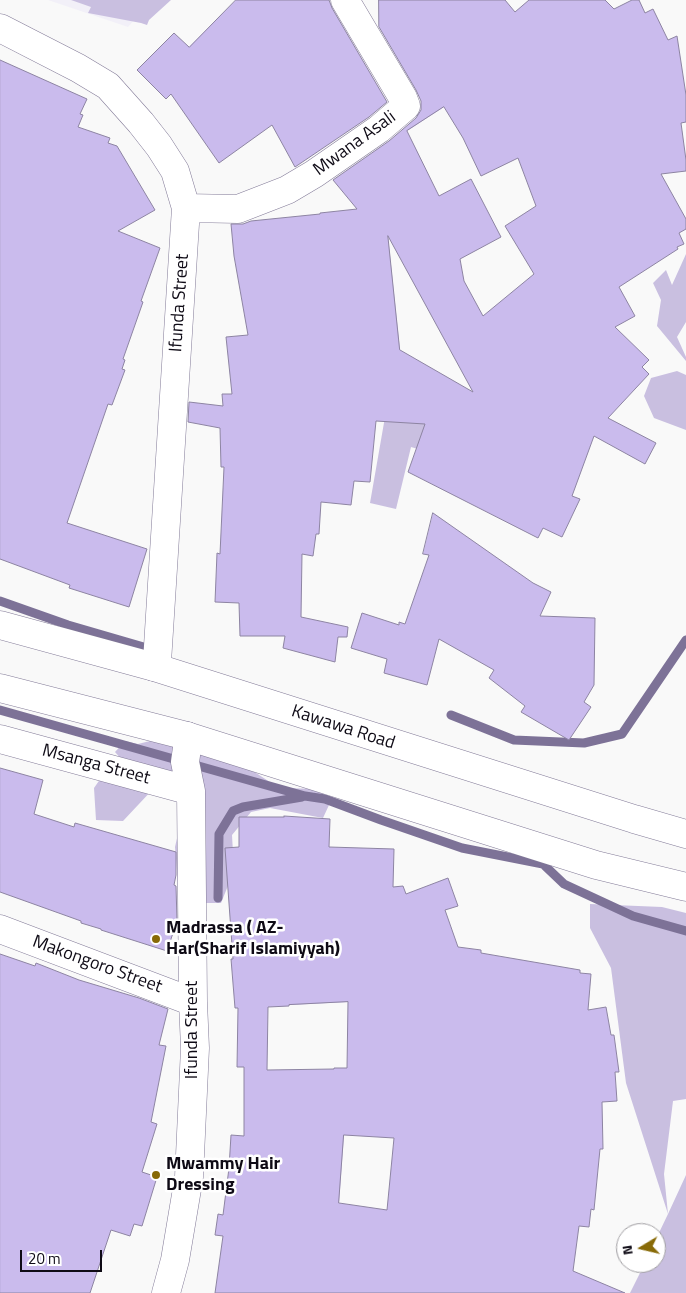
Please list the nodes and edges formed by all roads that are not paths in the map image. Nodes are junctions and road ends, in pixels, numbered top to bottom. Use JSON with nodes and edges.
{"nodes":[{"id":1,"x":345,"y":0,"type":"edge"},
{"id":2,"x":0,"y":28,"type":"edge"},
{"id":3,"x":186,"y":208,"type":"junction"},
{"id":4,"x":0,"y":625,"type":"edge"},
{"id":5,"x":154,"y":668,"type":"junction"},
{"id":6,"x":0,"y":688,"type":"edge"},
{"id":7,"x":187,"y":736,"type":"junction"},
{"id":8,"x":0,"y":739,"type":"edge"},
{"id":9,"x":191,"y":792,"type":"junction"},
{"id":10,"x":686,"y":834,"type":"edge"},
{"id":11,"x":686,"y":887,"type":"edge"},
{"id":12,"x":0,"y":930,"type":"edge"},
{"id":13,"x":193,"y":1002,"type":"junction"},
{"id":14,"x":166,"y":1293,"type":"edge"}],
"edges":[{"from":1,"to":3,"type":"street","name":"Mwana Asali"},
{"from":2,"to":3,"type":"street","name":"Ifunda Street"},
{"from":3,"to":5,"type":"street","name":"Ifunda Street"},
{"from":4,"to":5,"type":"street","name":"Kawawa Road"},
{"from":5,"to":10,"type":"street","name":"Kawawa Road"},
{"from":6,"to":7,"type":"street"},
{"from":7,"to":9,"type":"street","name":"Ifunda Street"},
{"from":7,"to":11,"type":"street"},
{"from":8,"to":9,"type":"street","name":"Msanga Street"},
{"from":9,"to":13,"type":"street","name":"Ifunda Street"},
{"from":12,"to":13,"type":"street","name":"Makongoro Street"},
{"from":13,"to":14,"type":"street","name":"Ifunda Street"}]}
